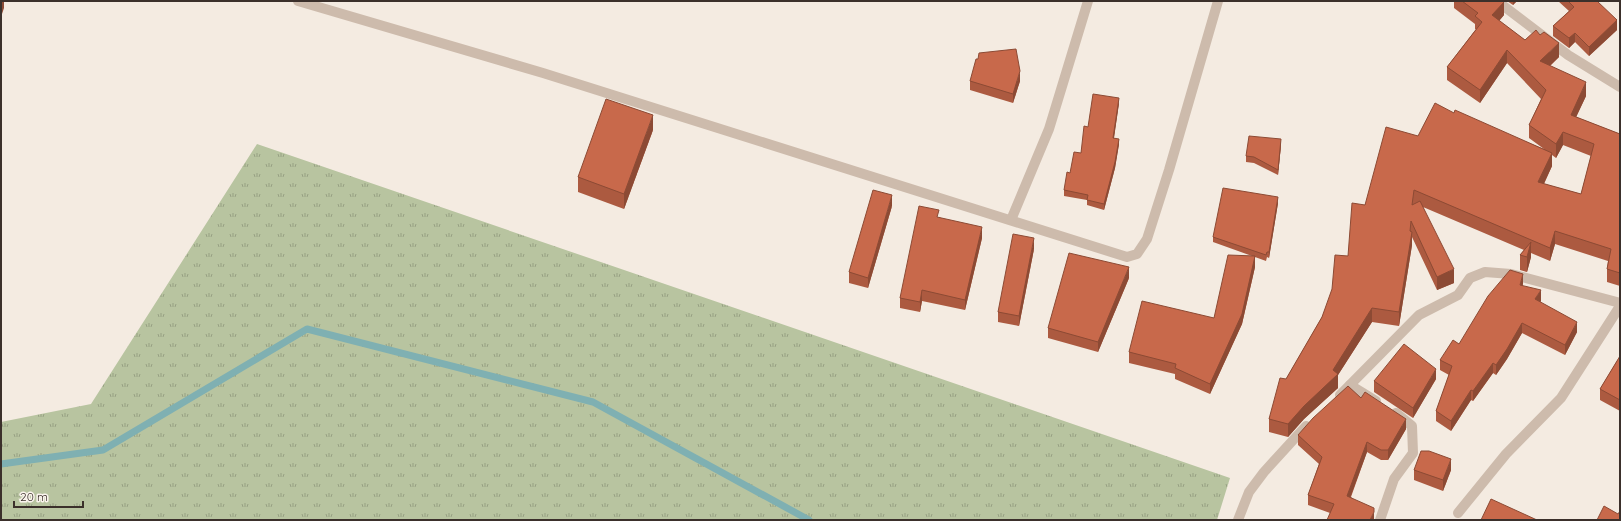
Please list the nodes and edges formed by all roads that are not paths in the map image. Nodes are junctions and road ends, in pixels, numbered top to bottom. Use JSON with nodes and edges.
{"nodes":[{"id":1,"x":298,"y":1,"type":"edge"},
{"id":2,"x":1088,"y":1,"type":"edge"},
{"id":3,"x":1218,"y":1,"type":"edge"},
{"id":4,"x":1497,"y":1,"type":"edge"},
{"id":5,"x":1620,"y":88,"type":"edge"},
{"id":6,"x":1011,"y":220,"type":"junction"},
{"id":7,"x":1620,"y":303,"type":"edge"},
{"id":8,"x":1620,"y":306,"type":"edge"},
{"id":9,"x":1350,"y":385,"type":"junction"},
{"id":10,"x":1332,"y":403,"type":"edge"},
{"id":11,"x":1313,"y":420,"type":"edge"},
{"id":12,"x":1458,"y":513,"type":"dead end"},
{"id":13,"x":1238,"y":520,"type":"edge"},
{"id":14,"x":1380,"y":520,"type":"edge"}],
"edges":[{"from":1,"to":6,"type":"street"},
{"from":2,"to":6,"type":"street"},
{"from":3,"to":6,"type":"street"},
{"from":4,"to":5,"type":"street"},
{"from":7,"to":9,"type":"street"},
{"from":8,"to":12,"type":"street"},
{"from":9,"to":10,"type":"street"},
{"from":9,"to":14,"type":"street"},
{"from":11,"to":13,"type":"street"}]}
